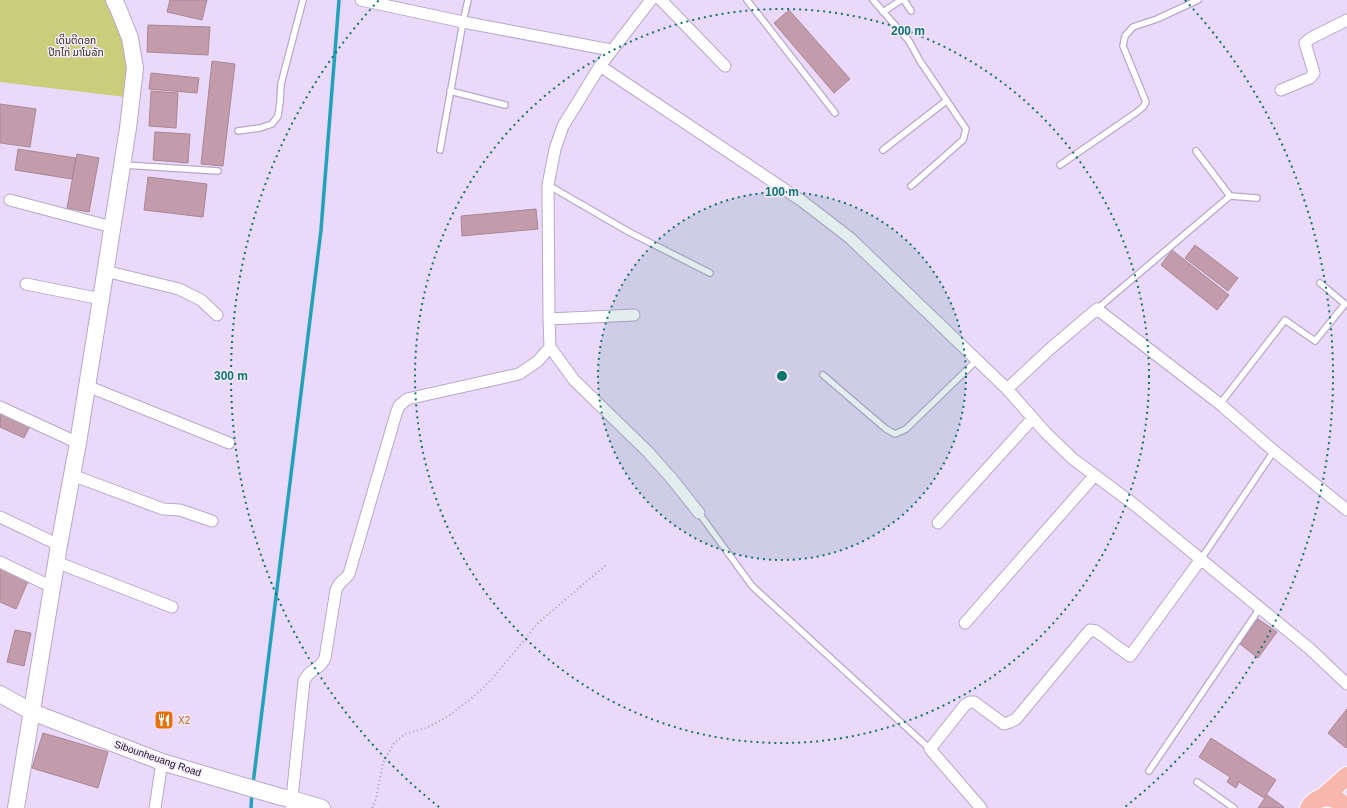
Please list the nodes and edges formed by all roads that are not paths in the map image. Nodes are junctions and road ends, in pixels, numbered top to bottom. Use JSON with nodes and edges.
{"nodes":[{"id":1,"x":114,"y":0,"type":"edge"},
{"id":2,"x":303,"y":0,"type":"edge"},
{"id":3,"x":361,"y":0,"type":"edge"},
{"id":4,"x":468,"y":0,"type":"edge"},
{"id":5,"x":651,"y":0,"type":"edge"},
{"id":6,"x":661,"y":0,"type":"edge"},
{"id":7,"x":747,"y":0,"type":"edge"},
{"id":8,"x":873,"y":0,"type":"edge"},
{"id":9,"x":903,"y":0,"type":"edge"},
{"id":10,"x":1198,"y":0,"type":"edge"},
{"id":11,"x":911,"y":11,"type":"dead end"},
{"id":12,"x":883,"y":12,"type":"junction"},
{"id":13,"x":1347,"y":20,"type":"edge"},
{"id":14,"x":463,"y":22,"type":"junction"},
{"id":15,"x":611,"y":50,"type":"junction"},
{"id":16,"x":600,"y":66,"type":"junction"},
{"id":17,"x":725,"y":66,"type":"dead end"},
{"id":18,"x":1281,"y":90,"type":"dead end"},
{"id":19,"x":450,"y":91,"type":"junction"},
{"id":20,"x":946,"y":101,"type":"junction"},
{"id":21,"x":505,"y":105,"type":"dead end"},
{"id":22,"x":835,"y":113,"type":"dead end"},
{"id":23,"x":238,"y":131,"type":"dead end"},
{"id":24,"x":440,"y":150,"type":"dead end"},
{"id":25,"x":883,"y":150,"type":"dead end"},
{"id":26,"x":1196,"y":151,"type":"dead end"},
{"id":27,"x":122,"y":164,"type":"junction"},
{"id":28,"x":1060,"y":165,"type":"dead end"},
{"id":29,"x":218,"y":171,"type":"dead end"},
{"id":30,"x":548,"y":185,"type":"junction"},
{"id":31,"x":911,"y":186,"type":"dead end"},
{"id":32,"x":1230,"y":196,"type":"junction"},
{"id":33,"x":1257,"y":198,"type":"dead end"},
{"id":34,"x":10,"y":200,"type":"dead end"},
{"id":35,"x":112,"y":227,"type":"junction"},
{"id":36,"x":105,"y":271,"type":"junction"},
{"id":37,"x":710,"y":273,"type":"dead end"},
{"id":38,"x":1320,"y":283,"type":"dead end"},
{"id":39,"x":26,"y":284,"type":"dead end"},
{"id":40,"x":101,"y":300,"type":"junction"},
{"id":41,"x":1097,"y":309,"type":"junction"},
{"id":42,"x":217,"y":315,"type":"dead end"},
{"id":43,"x":634,"y":315,"type":"dead end"},
{"id":44,"x":549,"y":319,"type":"junction"},
{"id":45,"x":550,"y":347,"type":"junction"},
{"id":46,"x":977,"y":360,"type":"junction"},
{"id":47,"x":823,"y":375,"type":"dead end"},
{"id":48,"x":87,"y":386,"type":"junction"},
{"id":49,"x":1007,"y":389,"type":"junction"},
{"id":50,"x":1220,"y":404,"type":"junction"},
{"id":51,"x":0,"y":406,"type":"edge"},
{"id":52,"x":1033,"y":418,"type":"junction"},
{"id":53,"x":78,"y":442,"type":"junction"},
{"id":54,"x":229,"y":444,"type":"dead end"},
{"id":55,"x":1274,"y":451,"type":"junction"},
{"id":56,"x":72,"y":475,"type":"junction"},
{"id":57,"x":1095,"y":475,"type":"junction"},
{"id":58,"x":1347,"y":510,"type":"edge"},
{"id":59,"x":699,"y":513,"type":"joint"},
{"id":60,"x":0,"y":517,"type":"edge"},
{"id":61,"x":212,"y":521,"type":"dead end"},
{"id":62,"x":938,"y":523,"type":"dead end"},
{"id":63,"x":59,"y":545,"type":"junction"},
{"id":64,"x":1201,"y":559,"type":"junction"},
{"id":65,"x":0,"y":562,"type":"edge"},
{"id":66,"x":56,"y":562,"type":"junction"},
{"id":67,"x":52,"y":587,"type":"junction"},
{"id":68,"x":172,"y":607,"type":"dead end"},
{"id":69,"x":1260,"y":608,"type":"junction"},
{"id":70,"x":965,"y":623,"type":"dead end"},
{"id":71,"x":1347,"y":684,"type":"edge"},
{"id":72,"x":0,"y":694,"type":"edge"},
{"id":73,"x":32,"y":712,"type":"junction"},
{"id":74,"x":930,"y":749,"type":"junction"},
{"id":75,"x":162,"y":762,"type":"junction"},
{"id":76,"x":1149,"y":771,"type":"dead end"},
{"id":77,"x":1347,"y":776,"type":"edge"},
{"id":78,"x":1197,"y":782,"type":"dead end"},
{"id":79,"x":288,"y":801,"type":"edge"},
{"id":80,"x":1316,"y":803,"type":"edge"},
{"id":81,"x":1346,"y":807,"type":"edge"},
{"id":82,"x":16,"y":808,"type":"edge"},
{"id":83,"x":155,"y":808,"type":"edge"},
{"id":84,"x":322,"y":808,"type":"edge"},
{"id":85,"x":982,"y":808,"type":"edge"},
{"id":86,"x":1234,"y":808,"type":"edge"}],
"edges":[{"from":1,"to":27,"type":"street"},
{"from":2,"to":23,"type":"lane"},
{"from":3,"to":14,"type":"street"},
{"from":4,"to":14,"type":"lane"},
{"from":5,"to":15,"type":"street"},
{"from":6,"to":17,"type":"street"},
{"from":7,"to":22,"type":"lane"},
{"from":8,"to":12,"type":"lane"},
{"from":9,"to":11,"type":"lane"},
{"from":9,"to":12,"type":"lane"},
{"from":10,"to":28,"type":"lane"},
{"from":12,"to":20,"type":"lane"},
{"from":13,"to":18,"type":"street"},
{"from":14,"to":15,"type":"street"},
{"from":14,"to":19,"type":"lane"},
{"from":15,"to":16,"type":"street"},
{"from":16,"to":30,"type":"street"},
{"from":16,"to":46,"type":"street"},
{"from":19,"to":21,"type":"lane"},
{"from":19,"to":24,"type":"lane"},
{"from":20,"to":25,"type":"lane"},
{"from":20,"to":31,"type":"lane"},
{"from":26,"to":32,"type":"lane"},
{"from":27,"to":29,"type":"lane"},
{"from":27,"to":35,"type":"street"},
{"from":30,"to":37,"type":"lane"},
{"from":30,"to":44,"type":"street"},
{"from":32,"to":33,"type":"lane"},
{"from":32,"to":41,"type":"lane"},
{"from":34,"to":35,"type":"street"},
{"from":35,"to":36,"type":"street"},
{"from":36,"to":40,"type":"street"},
{"from":36,"to":42,"type":"street"},
{"from":38,"to":50,"type":"lane"},
{"from":39,"to":40,"type":"street"},
{"from":40,"to":48,"type":"street"},
{"from":41,"to":49,"type":"street"},
{"from":41,"to":50,"type":"street"},
{"from":43,"to":44,"type":"street"},
{"from":44,"to":45,"type":"street"},
{"from":45,"to":59,"type":"street"},
{"from":45,"to":79,"type":"street"},
{"from":46,"to":47,"type":"lane"},
{"from":46,"to":49,"type":"street"},
{"from":48,"to":53,"type":"street"},
{"from":48,"to":54,"type":"street"},
{"from":49,"to":52,"type":"street"},
{"from":50,"to":55,"type":"street"},
{"from":51,"to":53,"type":"street"},
{"from":52,"to":57,"type":"street"},
{"from":52,"to":62,"type":"street"},
{"from":53,"to":56,"type":"street"},
{"from":55,"to":58,"type":"street"},
{"from":55,"to":64,"type":"lane"},
{"from":56,"to":61,"type":"street"},
{"from":56,"to":63,"type":"street"},
{"from":57,"to":64,"type":"street"},
{"from":57,"to":70,"type":"street"},
{"from":59,"to":74,"type":"lane"},
{"from":60,"to":63,"type":"street"},
{"from":63,"to":66,"type":"street"},
{"from":64,"to":69,"type":"street"},
{"from":64,"to":74,"type":"street"},
{"from":65,"to":67,"type":"street"},
{"from":66,"to":67,"type":"street"},
{"from":66,"to":68,"type":"street"},
{"from":67,"to":73,"type":"street"},
{"from":69,"to":71,"type":"street"},
{"from":69,"to":76,"type":"lane"},
{"from":72,"to":73,"type":"street","name":"Sibounheuang Road"},
{"from":73,"to":75,"type":"street","name":"Sibounheuang Road"},
{"from":73,"to":82,"type":"street"},
{"from":74,"to":85,"type":"street"},
{"from":75,"to":79,"type":"street","name":"Sibounheuang Road"},
{"from":75,"to":83,"type":"street"},
{"from":77,"to":80,"type":"main road"},
{"from":78,"to":86,"type":"lane"},
{"from":79,"to":84,"type":"street","name":"Sibounheuang Road"},
{"from":80,"to":81,"type":"main road"}]}
